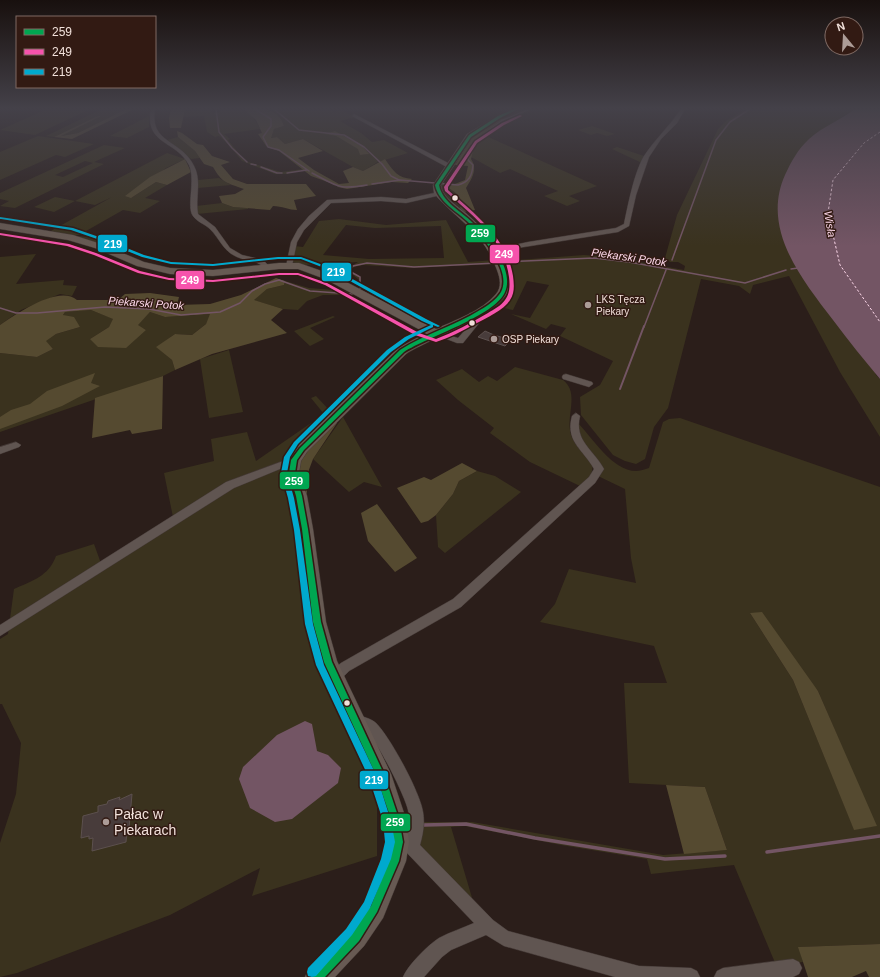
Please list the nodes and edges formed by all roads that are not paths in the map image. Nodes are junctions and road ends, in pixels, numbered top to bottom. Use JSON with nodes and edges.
{"nodes":[{"id":1,"x":184,"y":155,"type":"edge"},
{"id":2,"x":428,"y":155,"type":"edge"},
{"id":3,"x":458,"y":155,"type":"edge"},
{"id":4,"x":648,"y":155,"type":"edge"},
{"id":5,"x":451,"y":165,"type":"junction"},
{"id":6,"x":438,"y":187,"type":"junction"},
{"id":7,"x":0,"y":226,"type":"edge"},
{"id":8,"x":498,"y":258,"type":"junction"},
{"id":9,"x":289,"y":266,"type":"junction"},
{"id":10,"x":267,"y":267,"type":"junction"},
{"id":11,"x":473,"y":315,"type":"junction"},
{"id":12,"x":435,"y":333,"type":"junction"},
{"id":13,"x":566,"y":377,"type":"dead end"},
{"id":14,"x":589,"y":384,"type":"dead end"},
{"id":15,"x":576,"y":416,"type":"dead end"},
{"id":16,"x":16,"y":445,"type":"dead end"},
{"id":17,"x":0,"y":453,"type":"edge"},
{"id":18,"x":294,"y":460,"type":"junction"},
{"id":19,"x":0,"y":631,"type":"edge"},
{"id":20,"x":335,"y":676,"type":"junction"},
{"id":21,"x":405,"y":845,"type":"junction"},
{"id":22,"x":487,"y":926,"type":"junction"},
{"id":23,"x":793,"y":968,"type":"dead end"},
{"id":24,"x":318,"y":977,"type":"edge"},
{"id":25,"x":412,"y":977,"type":"edge"},
{"id":26,"x":691,"y":977,"type":"edge"},
{"id":27,"x":723,"y":977,"type":"edge"}],
"edges":[{"from":1,"to":10,"type":"street"},
{"from":2,"to":5,"type":"street"},
{"from":3,"to":5,"type":"street"},
{"from":4,"to":8,"type":"street"},
{"from":5,"to":6,"type":"street"},
{"from":6,"to":8,"type":"street"},
{"from":6,"to":9,"type":"street"},
{"from":7,"to":10,"type":"street"},
{"from":8,"to":11,"type":"street"},
{"from":9,"to":10,"type":"street"},
{"from":9,"to":12,"type":"street"},
{"from":11,"to":12,"type":"street"},
{"from":11,"to":12,"type":"street"},
{"from":12,"to":18,"type":"street"},
{"from":13,"to":14,"type":"street"},
{"from":15,"to":20,"type":"street"},
{"from":16,"to":17,"type":"street"},
{"from":18,"to":19,"type":"street"},
{"from":18,"to":20,"type":"street"},
{"from":20,"to":21,"type":"street"},
{"from":21,"to":22,"type":"street"},
{"from":21,"to":24,"type":"street"},
{"from":22,"to":25,"type":"street"},
{"from":22,"to":26,"type":"street"},
{"from":23,"to":27,"type":"street"}]}
